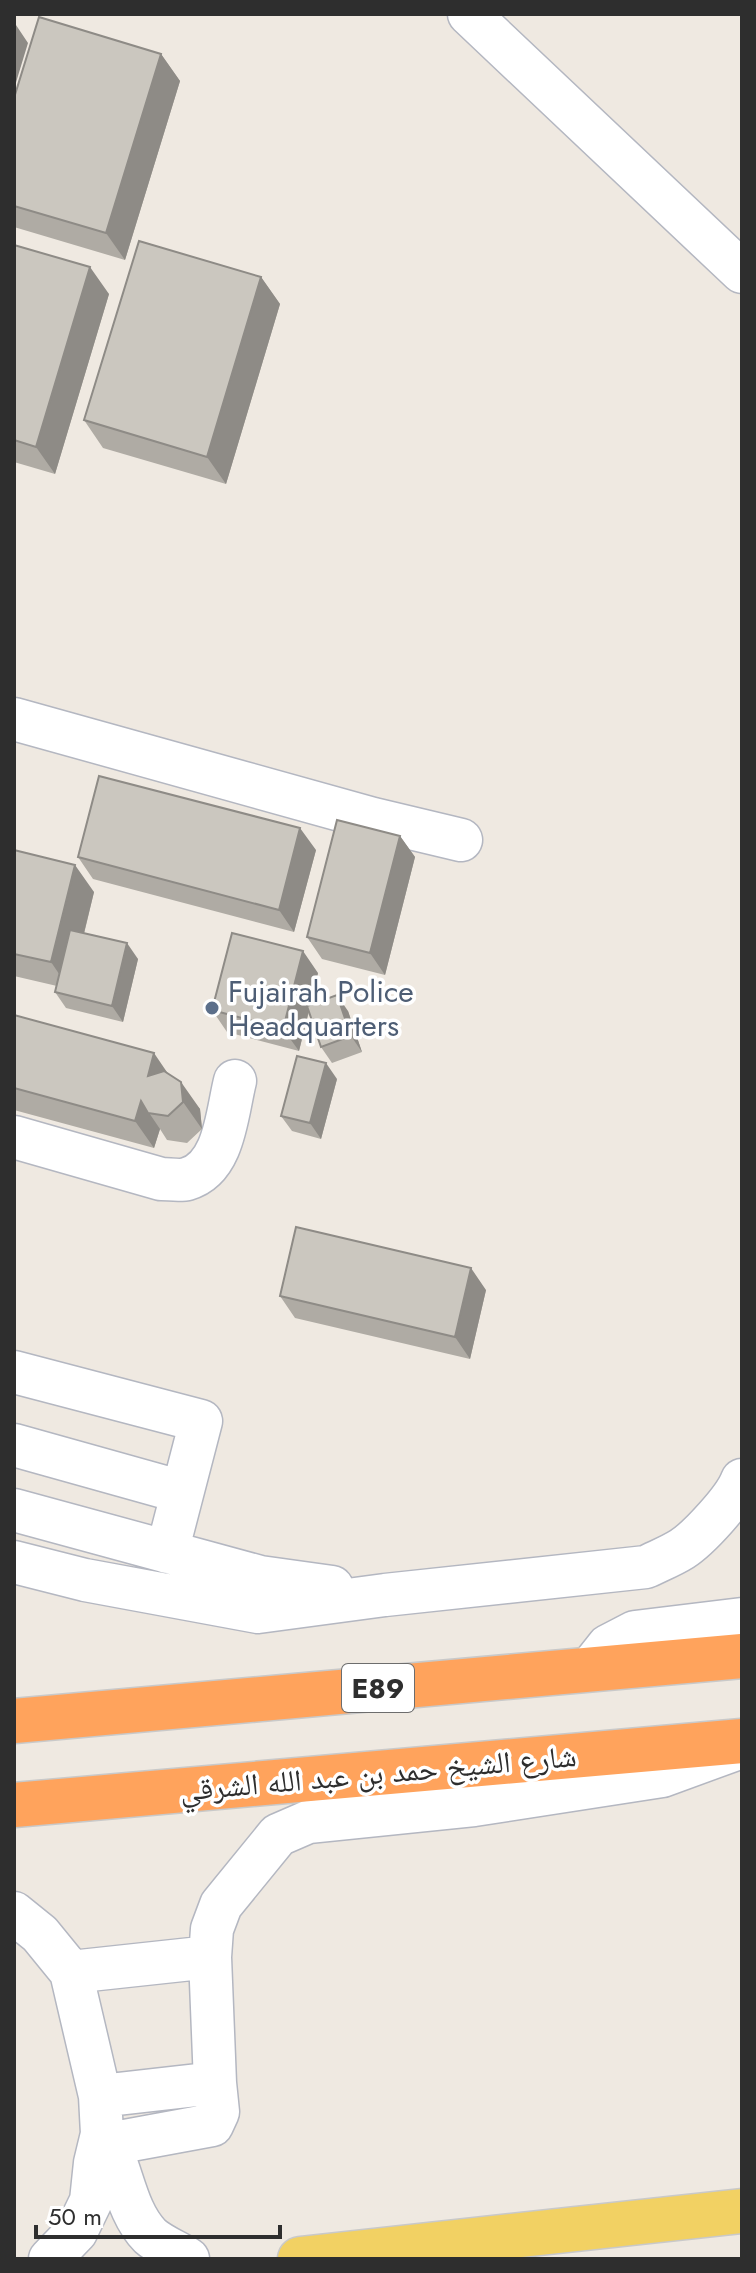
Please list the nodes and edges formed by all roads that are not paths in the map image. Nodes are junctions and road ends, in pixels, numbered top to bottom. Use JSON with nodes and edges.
{"nodes":[{"id":1,"x":469,"y":14,"type":"edge"},
{"id":2,"x":742,"y":272,"type":"edge"},
{"id":3,"x":14,"y":719,"type":"edge"},
{"id":4,"x":461,"y":840,"type":"dead end"},
{"id":5,"x":235,"y":1081,"type":"dead end"},
{"id":6,"x":14,"y":1137,"type":"edge"},
{"id":7,"x":14,"y":1372,"type":"edge"},
{"id":8,"x":14,"y":1445,"type":"edge"},
{"id":9,"x":742,"y":1480,"type":"edge"},
{"id":10,"x":182,"y":1492,"type":"junction"},
{"id":11,"x":14,"y":1510,"type":"edge"},
{"id":12,"x":167,"y":1552,"type":"junction"},
{"id":13,"x":14,"y":1562,"type":"edge"},
{"id":14,"x":385,"y":1595,"type":"junction"},
{"id":15,"x":742,"y":1619,"type":"edge"},
{"id":16,"x":742,"y":1656,"type":"edge"},
{"id":17,"x":589,"y":1670,"type":"junction"},
{"id":18,"x":14,"y":1721,"type":"edge"},
{"id":19,"x":742,"y":1744,"type":"edge"},
{"id":20,"x":14,"y":1805,"type":"edge"},
{"id":21,"x":14,"y":1913,"type":"edge"},
{"id":22,"x":210,"y":1957,"type":"junction"},
{"id":23,"x":71,"y":1972,"type":"junction"},
{"id":24,"x":104,"y":2124,"type":"junction"},
{"id":25,"x":742,"y":2211,"type":"edge"},
{"id":26,"x":50,"y":2259,"type":"edge"},
{"id":27,"x":188,"y":2259,"type":"edge"},
{"id":28,"x":300,"y":2259,"type":"edge"}],
"edges":[{"from":1,"to":2,"type":"street"},
{"from":3,"to":4,"type":"street"},
{"from":5,"to":6,"type":"street"},
{"from":7,"to":10,"type":"street"},
{"from":8,"to":10,"type":"street"},
{"from":9,"to":14,"type":"street"},
{"from":10,"to":12,"type":"street"},
{"from":11,"to":12,"type":"street"},
{"from":12,"to":14,"type":"street"},
{"from":13,"to":14,"type":"street"},
{"from":15,"to":17,"type":"street"},
{"from":16,"to":17,"type":"highway","number":"E89"},
{"from":17,"to":18,"type":"highway","number":"E89"},
{"from":19,"to":20,"type":"highway","name":"شارع الشيخ حمد بن عبد الله الشرقي"},
{"from":19,"to":22,"type":"street"},
{"from":21,"to":23,"type":"street"},
{"from":22,"to":23,"type":"street"},
{"from":22,"to":24,"type":"street"},
{"from":23,"to":24,"type":"street"},
{"from":24,"to":26,"type":"street"},
{"from":24,"to":27,"type":"street"},
{"from":25,"to":28,"type":"main road"}]}
